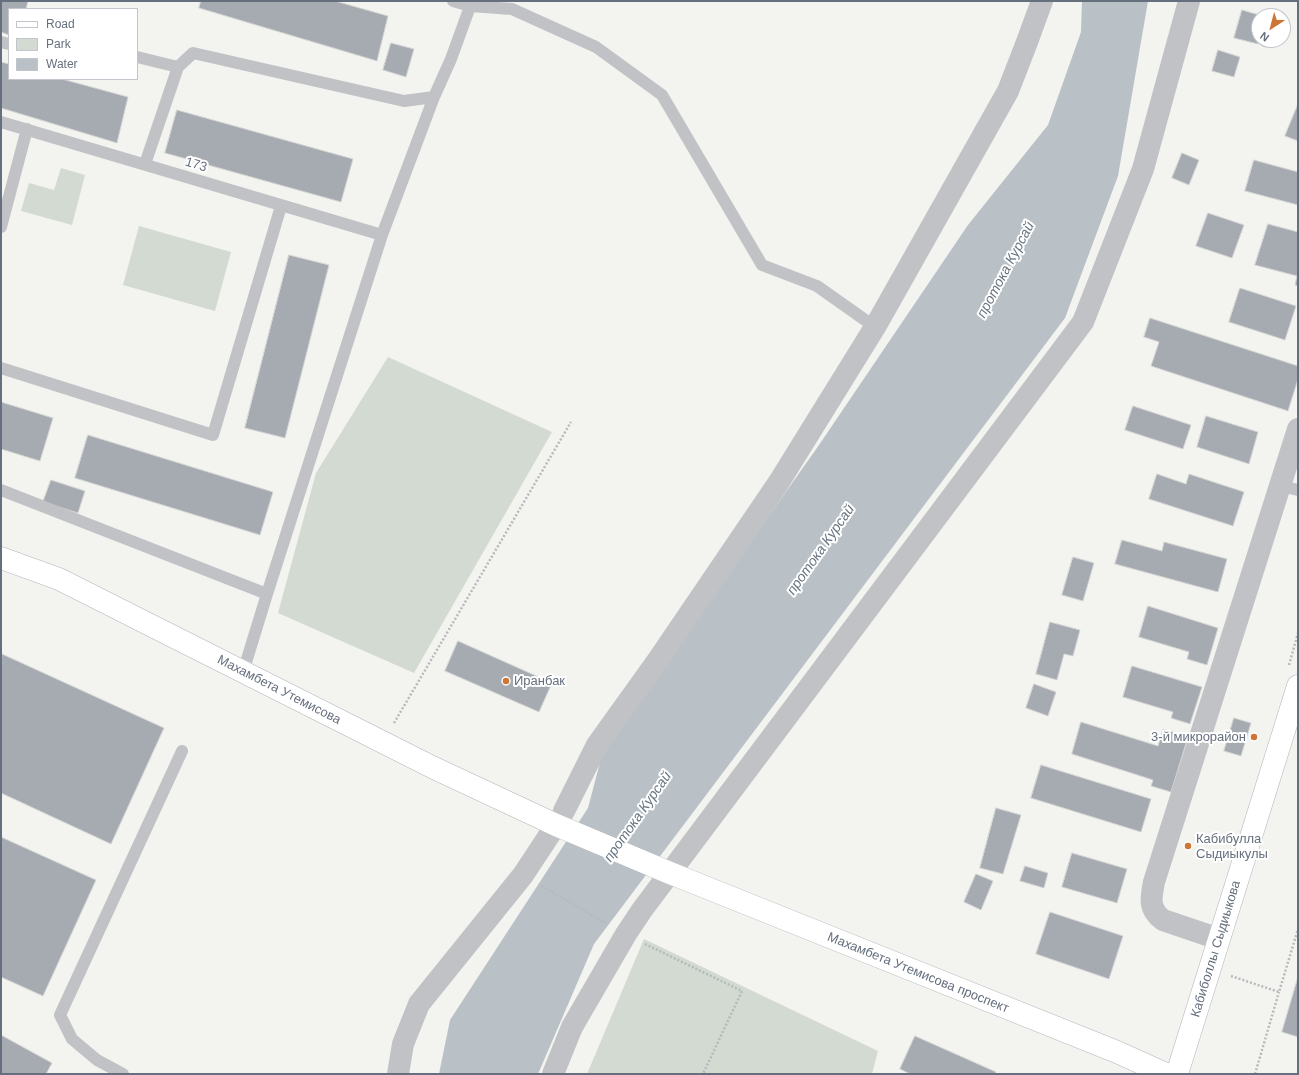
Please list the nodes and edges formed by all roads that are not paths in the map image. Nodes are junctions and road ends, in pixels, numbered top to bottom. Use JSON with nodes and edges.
{"nodes":[{"id":1,"x":453,"y":1,"type":"edge"},
{"id":2,"x":1042,"y":1,"type":"edge"},
{"id":3,"x":1189,"y":1,"type":"edge"},
{"id":4,"x":471,"y":4,"type":"edge"},
{"id":5,"x":138,"y":57,"type":"edge"},
{"id":6,"x":178,"y":67,"type":"junction"},
{"id":7,"x":434,"y":97,"type":"junction"},
{"id":8,"x":1,"y":122,"type":"edge"},
{"id":9,"x":27,"y":130,"type":"junction"},
{"id":10,"x":145,"y":164,"type":"junction"},
{"id":11,"x":281,"y":206,"type":"junction"},
{"id":12,"x":1,"y":227,"type":"edge"},
{"id":13,"x":382,"y":235,"type":"junction"},
{"id":14,"x":875,"y":327,"type":"junction"},
{"id":15,"x":1,"y":368,"type":"edge"},
{"id":16,"x":1298,"y":429,"type":"edge"},
{"id":17,"x":1289,"y":488,"type":"edge"},
{"id":18,"x":1,"y":490,"type":"edge"},
{"id":19,"x":3,"y":562,"type":"edge"},
{"id":20,"x":267,"y":594,"type":"junction"},
{"id":21,"x":244,"y":672,"type":"junction"},
{"id":22,"x":1298,"y":686,"type":"edge"},
{"id":23,"x":182,"y":750,"type":"dead end"},
{"id":24,"x":560,"y":818,"type":"junction"},
{"id":25,"x":670,"y":873,"type":"junction"},
{"id":26,"x":1220,"y":939,"type":"junction"},
{"id":27,"x":123,"y":1074,"type":"edge"},
{"id":28,"x":398,"y":1074,"type":"edge"},
{"id":29,"x":553,"y":1074,"type":"edge"},
{"id":30,"x":1166,"y":1074,"type":"edge"},
{"id":31,"x":1177,"y":1074,"type":"edge"}],
"edges":[{"from":1,"to":4,"type":"lane"},
{"from":2,"to":14,"type":"street"},
{"from":3,"to":25,"type":"street"},
{"from":4,"to":7,"type":"lane"},
{"from":4,"to":14,"type":"lane"},
{"from":5,"to":6,"type":"lane"},
{"from":6,"to":7,"type":"lane"},
{"from":6,"to":10,"type":"lane"},
{"from":7,"to":13,"type":"lane"},
{"from":8,"to":9,"type":"lane","name":"173"},
{"from":9,"to":10,"type":"lane","name":"173"},
{"from":9,"to":12,"type":"lane"},
{"from":10,"to":11,"type":"lane","name":"173"},
{"from":11,"to":13,"type":"lane","name":"173"},
{"from":11,"to":15,"type":"lane"},
{"from":13,"to":20,"type":"lane"},
{"from":14,"to":24,"type":"street"},
{"from":16,"to":17,"type":"street"},
{"from":17,"to":26,"type":"street"},
{"from":18,"to":20,"type":"lane"},
{"from":19,"to":21,"type":"street","name":"Махамбета Утемисова"},
{"from":20,"to":21,"type":"lane"},
{"from":21,"to":24,"type":"street","name":"Махамбета Утемисова"},
{"from":22,"to":26,"type":"street","name":"Кабиболлы Сыдиыкова"},
{"from":23,"to":27,"type":"lane"},
{"from":24,"to":25,"type":"street","name":"Махамбета Утемисова проспект"},
{"from":24,"to":28,"type":"street"},
{"from":25,"to":29,"type":"street"},
{"from":25,"to":30,"type":"street","name":"Махамбета Утемисова проспект"},
{"from":26,"to":31,"type":"street","name":"Кабиболлы Сыдиыкова"}]}
